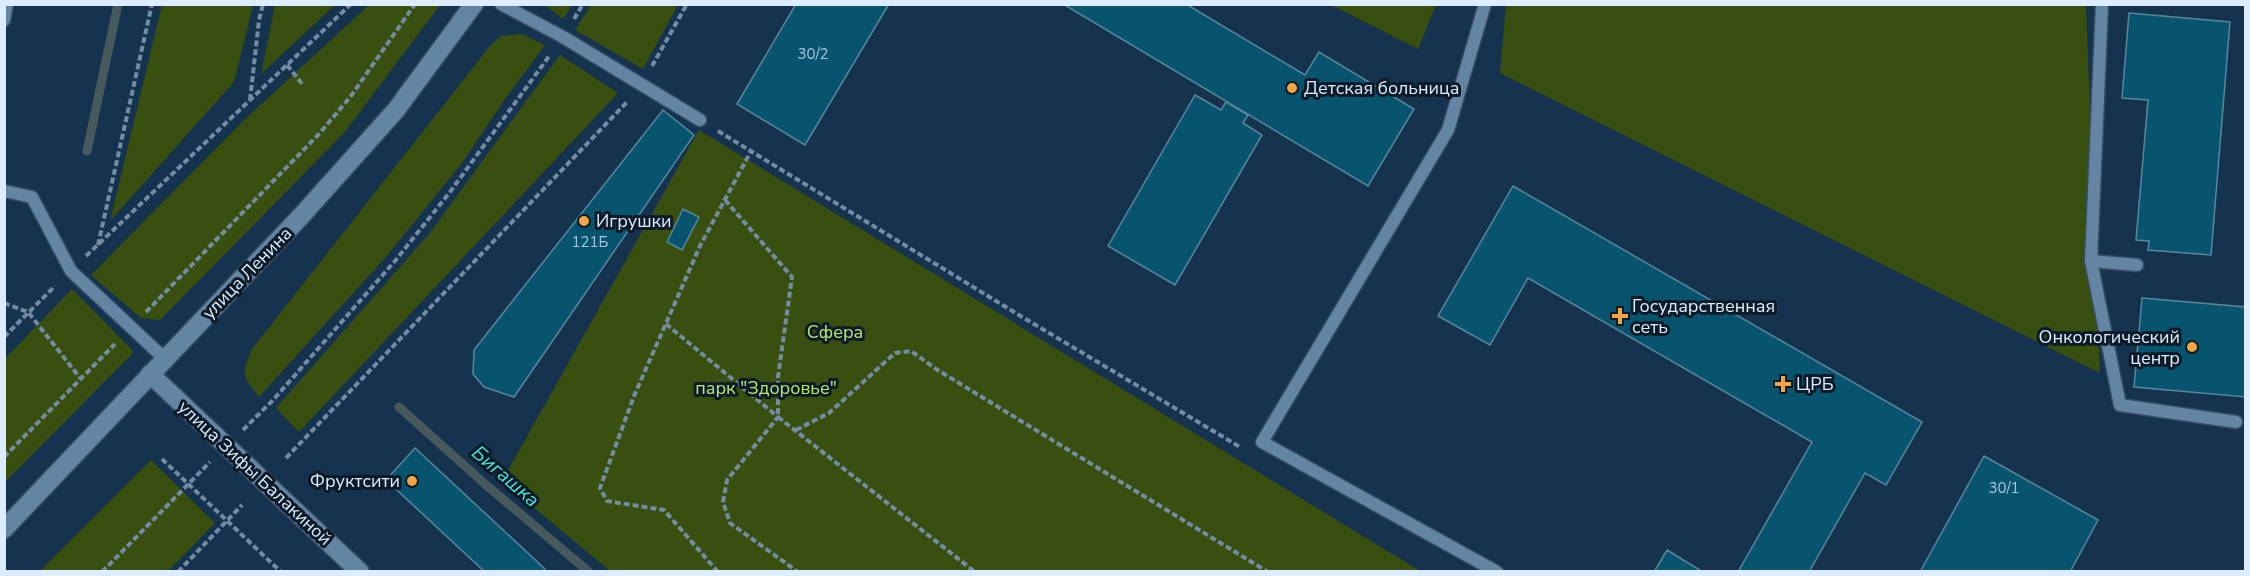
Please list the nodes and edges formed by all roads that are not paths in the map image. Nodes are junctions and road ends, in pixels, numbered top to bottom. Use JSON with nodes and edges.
{"nodes":[{"id":1,"x":7,"y":4,"type":"edge"},
{"id":2,"x":474,"y":4,"type":"edge"},
{"id":3,"x":501,"y":4,"type":"edge"},
{"id":4,"x":1485,"y":4,"type":"edge"},
{"id":5,"x":2102,"y":4,"type":"edge"},
{"id":6,"x":4,"y":20,"type":"edge"},
{"id":7,"x":700,"y":120,"type":"road end"},
{"id":8,"x":4,"y":190,"type":"edge"},
{"id":9,"x":2091,"y":261,"type":"junction"},
{"id":10,"x":2137,"y":266,"type":"dead end"},
{"id":11,"x":165,"y":359,"type":"junction"},
{"id":12,"x":150,"y":374,"type":"junction"},
{"id":13,"x":2236,"y":422,"type":"dead end"},
{"id":14,"x":4,"y":529,"type":"edge"},
{"id":15,"x":360,"y":572,"type":"edge"},
{"id":16,"x":1497,"y":572,"type":"edge"}],
"edges":[{"from":1,"to":6,"type":"lane"},
{"from":2,"to":11,"type":"main road","name":"улица Ленина"},
{"from":3,"to":7,"type":"lane"},
{"from":4,"to":16,"type":"lane"},
{"from":5,"to":9,"type":"lane"},
{"from":8,"to":11,"type":"lane"},
{"from":9,"to":10,"type":"lane"},
{"from":9,"to":13,"type":"lane"},
{"from":11,"to":12,"type":"main road","name":"улица Ленина"},
{"from":12,"to":14,"type":"main road","name":"улица Ленина"},
{"from":12,"to":15,"type":"main road","name":"улица Зифы Балакиной"}]}
